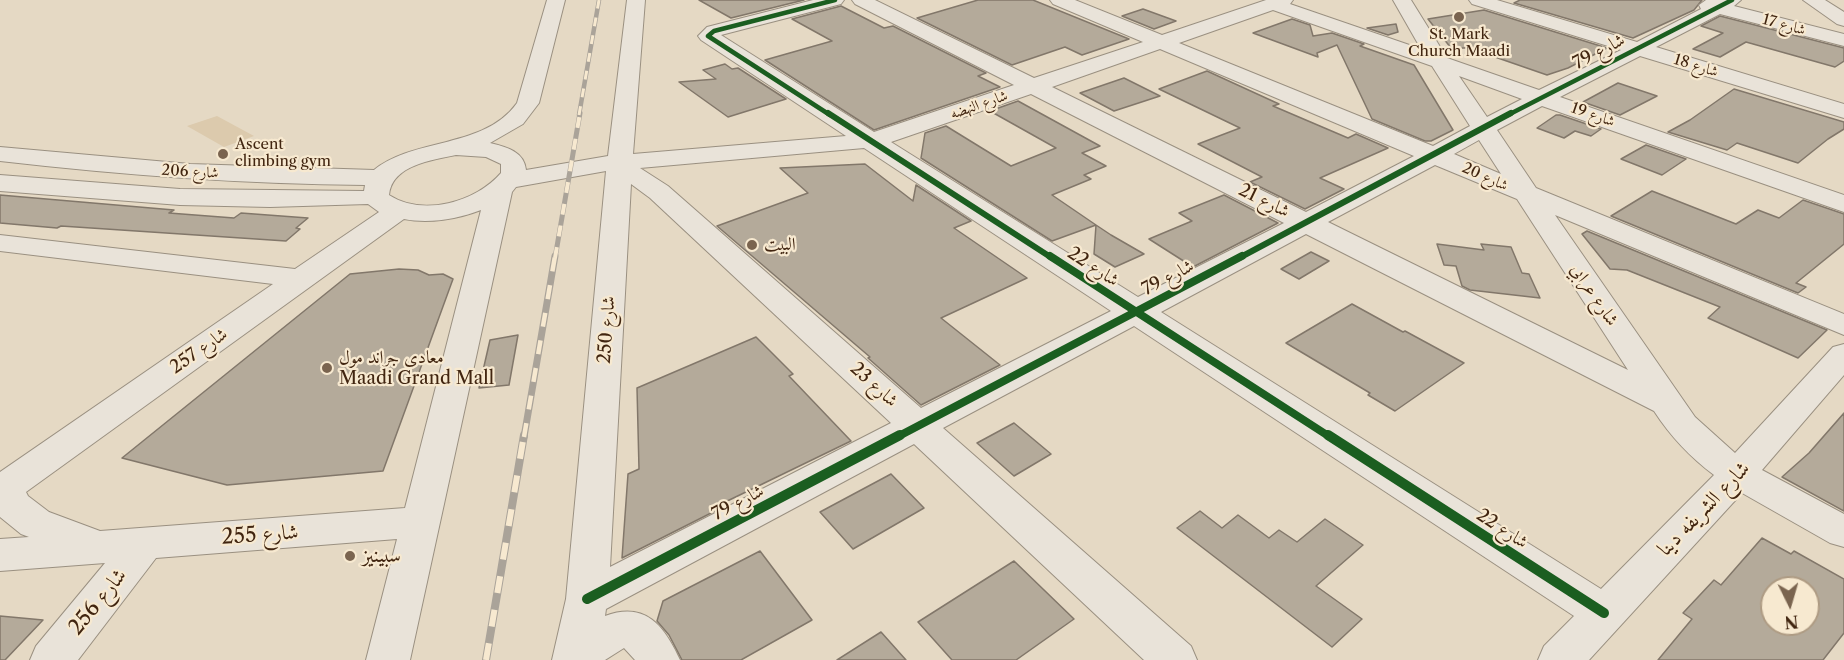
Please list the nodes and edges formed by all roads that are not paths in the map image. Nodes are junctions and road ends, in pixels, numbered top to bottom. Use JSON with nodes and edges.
{"nodes":[{"id":1,"x":556,"y":0,"type":"edge"},
{"id":2,"x":636,"y":0,"type":"edge"},
{"id":3,"x":835,"y":0,"type":"edge"},
{"id":4,"x":861,"y":0,"type":"edge"},
{"id":5,"x":1059,"y":0,"type":"edge"},
{"id":6,"x":1402,"y":0,"type":"edge"},
{"id":7,"x":1478,"y":0,"type":"edge"},
{"id":8,"x":1690,"y":0,"type":"edge"},
{"id":9,"x":1812,"y":0,"type":"edge"},
{"id":10,"x":1279,"y":2,"type":"edge"},
{"id":11,"x":1726,"y":4,"type":"edge"},
{"id":12,"x":1844,"y":20,"type":"edge"},
{"id":13,"x":1844,"y":40,"type":"edge"},
{"id":14,"x":1161,"y":42,"type":"junction"},
{"id":15,"x":1639,"y":49,"type":"junction"},
{"id":16,"x":1439,"y":62,"type":"junction"},
{"id":17,"x":1032,"y":87,"type":"junction"},
{"id":18,"x":1544,"y":98,"type":"junction"},
{"id":19,"x":1844,"y":111,"type":"edge"},
{"id":20,"x":1482,"y":128,"type":"junction"},
{"id":21,"x":868,"y":140,"type":"junction"},
{"id":22,"x":456,"y":148,"type":"junction"},
{"id":23,"x":0,"y":154,"type":"edge"},
{"id":24,"x":1435,"y":155,"type":"junction"},
{"id":25,"x":620,"y":163,"type":"junction"},
{"id":26,"x":507,"y":178,"type":"junction"},
{"id":27,"x":0,"y":183,"type":"edge"},
{"id":28,"x":1527,"y":195,"type":"junction"},
{"id":29,"x":385,"y":196,"type":"junction"},
{"id":30,"x":1844,"y":204,"type":"edge"},
{"id":31,"x":1306,"y":222,"type":"junction"},
{"id":32,"x":0,"y":243,"type":"edge"},
{"id":33,"x":302,"y":279,"type":"junction"},
{"id":34,"x":1135,"y":312,"type":"junction"},
{"id":35,"x":1844,"y":325,"type":"edge"},
{"id":36,"x":1844,"y":354,"type":"edge"},
{"id":37,"x":1666,"y":403,"type":"junction"},
{"id":38,"x":918,"y":425,"type":"junction"},
{"id":39,"x":1738,"y":474,"type":"junction"},
{"id":40,"x":2,"y":489,"type":"edge"},
{"id":41,"x":420,"y":522,"type":"junction"},
{"id":42,"x":1844,"y":532,"type":"edge"},
{"id":43,"x":145,"y":543,"type":"junction"},
{"id":44,"x":100,"y":547,"type":"junction"},
{"id":45,"x":0,"y":555,"type":"edge"},
{"id":46,"x":587,"y":599,"type":"junction"},
{"id":47,"x":1604,"y":613,"type":"junction"},
{"id":48,"x":52,"y":660,"type":"edge"},
{"id":49,"x":388,"y":660,"type":"edge"},
{"id":50,"x":574,"y":660,"type":"edge"},
{"id":51,"x":658,"y":660,"type":"edge"},
{"id":52,"x":1175,"y":660,"type":"edge"},
{"id":53,"x":1560,"y":660,"type":"edge"}],
"edges":[{"from":1,"to":22,"type":"street"},
{"from":2,"to":25,"type":"street","name":"شارع 250"},
{"from":3,"to":21,"type":"street","name":"شارع 22"},
{"from":4,"to":17,"type":"street","name":"شارع 21"},
{"from":5,"to":14,"type":"street","name":"شارع 20"},
{"from":6,"to":16,"type":"street","name":"شارع عرابي"},
{"from":7,"to":15,"type":"street","name":"شارع 18"},
{"from":8,"to":11,"type":"street","name":"شارع 17"},
{"from":9,"to":12,"type":"street"},
{"from":10,"to":14,"type":"street","name":"شارع النهضه"},
{"from":10,"to":16,"type":"street","name":"شارع 19"},
{"from":11,"to":13,"type":"street","name":"شارع 17"},
{"from":11,"to":15,"type":"street","name":"شارع 79"},
{"from":14,"to":17,"type":"street","name":"شارع النهضه"},
{"from":14,"to":24,"type":"street","name":"شارع 20"},
{"from":15,"to":18,"type":"street","name":"شارع 79"},
{"from":15,"to":19,"type":"street","name":"شارع 18"},
{"from":16,"to":18,"type":"street","name":"شارع 19"},
{"from":16,"to":20,"type":"street","name":"شارع عرابي"},
{"from":17,"to":21,"type":"street","name":"شارع النهضه"},
{"from":17,"to":31,"type":"street","name":"شارع 21"},
{"from":18,"to":20,"type":"street","name":"شارع 79"},
{"from":18,"to":30,"type":"street","name":"شارع 19"},
{"from":20,"to":24,"type":"street","name":"شارع 79"},
{"from":20,"to":28,"type":"street","name":"شارع عرابي"},
{"from":21,"to":25,"type":"street","name":"شارع النهضه"},
{"from":21,"to":34,"type":"street","name":"شارع 22"},
{"from":22,"to":26,"type":"street"},
{"from":22,"to":29,"type":"street","name":"شارع 257"},
{"from":23,"to":29,"type":"street","name":"شارع 206"},
{"from":24,"to":28,"type":"street","name":"شارع 20"},
{"from":24,"to":31,"type":"street","name":"شارع 79"},
{"from":25,"to":26,"type":"street","name":"شارع النهضه"},
{"from":25,"to":38,"type":"street","name":"شارع 23"},
{"from":25,"to":46,"type":"street","name":"شارع 250"},
{"from":26,"to":29,"type":"street","name":"شارع النهضه"},
{"from":26,"to":41,"type":"street"},
{"from":27,"to":29,"type":"street","name":"شارع 206"},
{"from":28,"to":35,"type":"street","name":"شارع 20"},
{"from":28,"to":37,"type":"street","name":"شارع عرابي"},
{"from":29,"to":33,"type":"street","name":"شارع 257"},
{"from":31,"to":34,"type":"street","name":"شارع 79"},
{"from":31,"to":37,"type":"street","name":"شارع 21"},
{"from":32,"to":33,"type":"street"},
{"from":33,"to":40,"type":"street","name":"شارع 257"},
{"from":34,"to":38,"type":"street","name":"شارع 79"},
{"from":34,"to":47,"type":"street","name":"شارع 22"},
{"from":36,"to":39,"type":"street","name":"شارع الشريفه دينا"},
{"from":37,"to":39,"type":"street","name":"شارع عرابي"},
{"from":38,"to":46,"type":"street","name":"شارع 79"},
{"from":38,"to":52,"type":"street","name":"شارع 23"},
{"from":39,"to":42,"type":"street","name":"شارع عرابي"},
{"from":39,"to":47,"type":"street","name":"شارع الشريفه دينا"},
{"from":40,"to":44,"type":"street","name":"شارع 255"},
{"from":41,"to":43,"type":"street","name":"شارع 255"},
{"from":41,"to":49,"type":"street"},
{"from":43,"to":44,"type":"street","name":"شارع 255"},
{"from":43,"to":48,"type":"street","name":"شارع 256"},
{"from":44,"to":45,"type":"street","name":"شارع 255"},
{"from":46,"to":50,"type":"street","name":"شارع 250"},
{"from":47,"to":53,"type":"street","name":"شارع الشريفه دينا"},
{"from":50,"to":51,"type":"street"}]}
